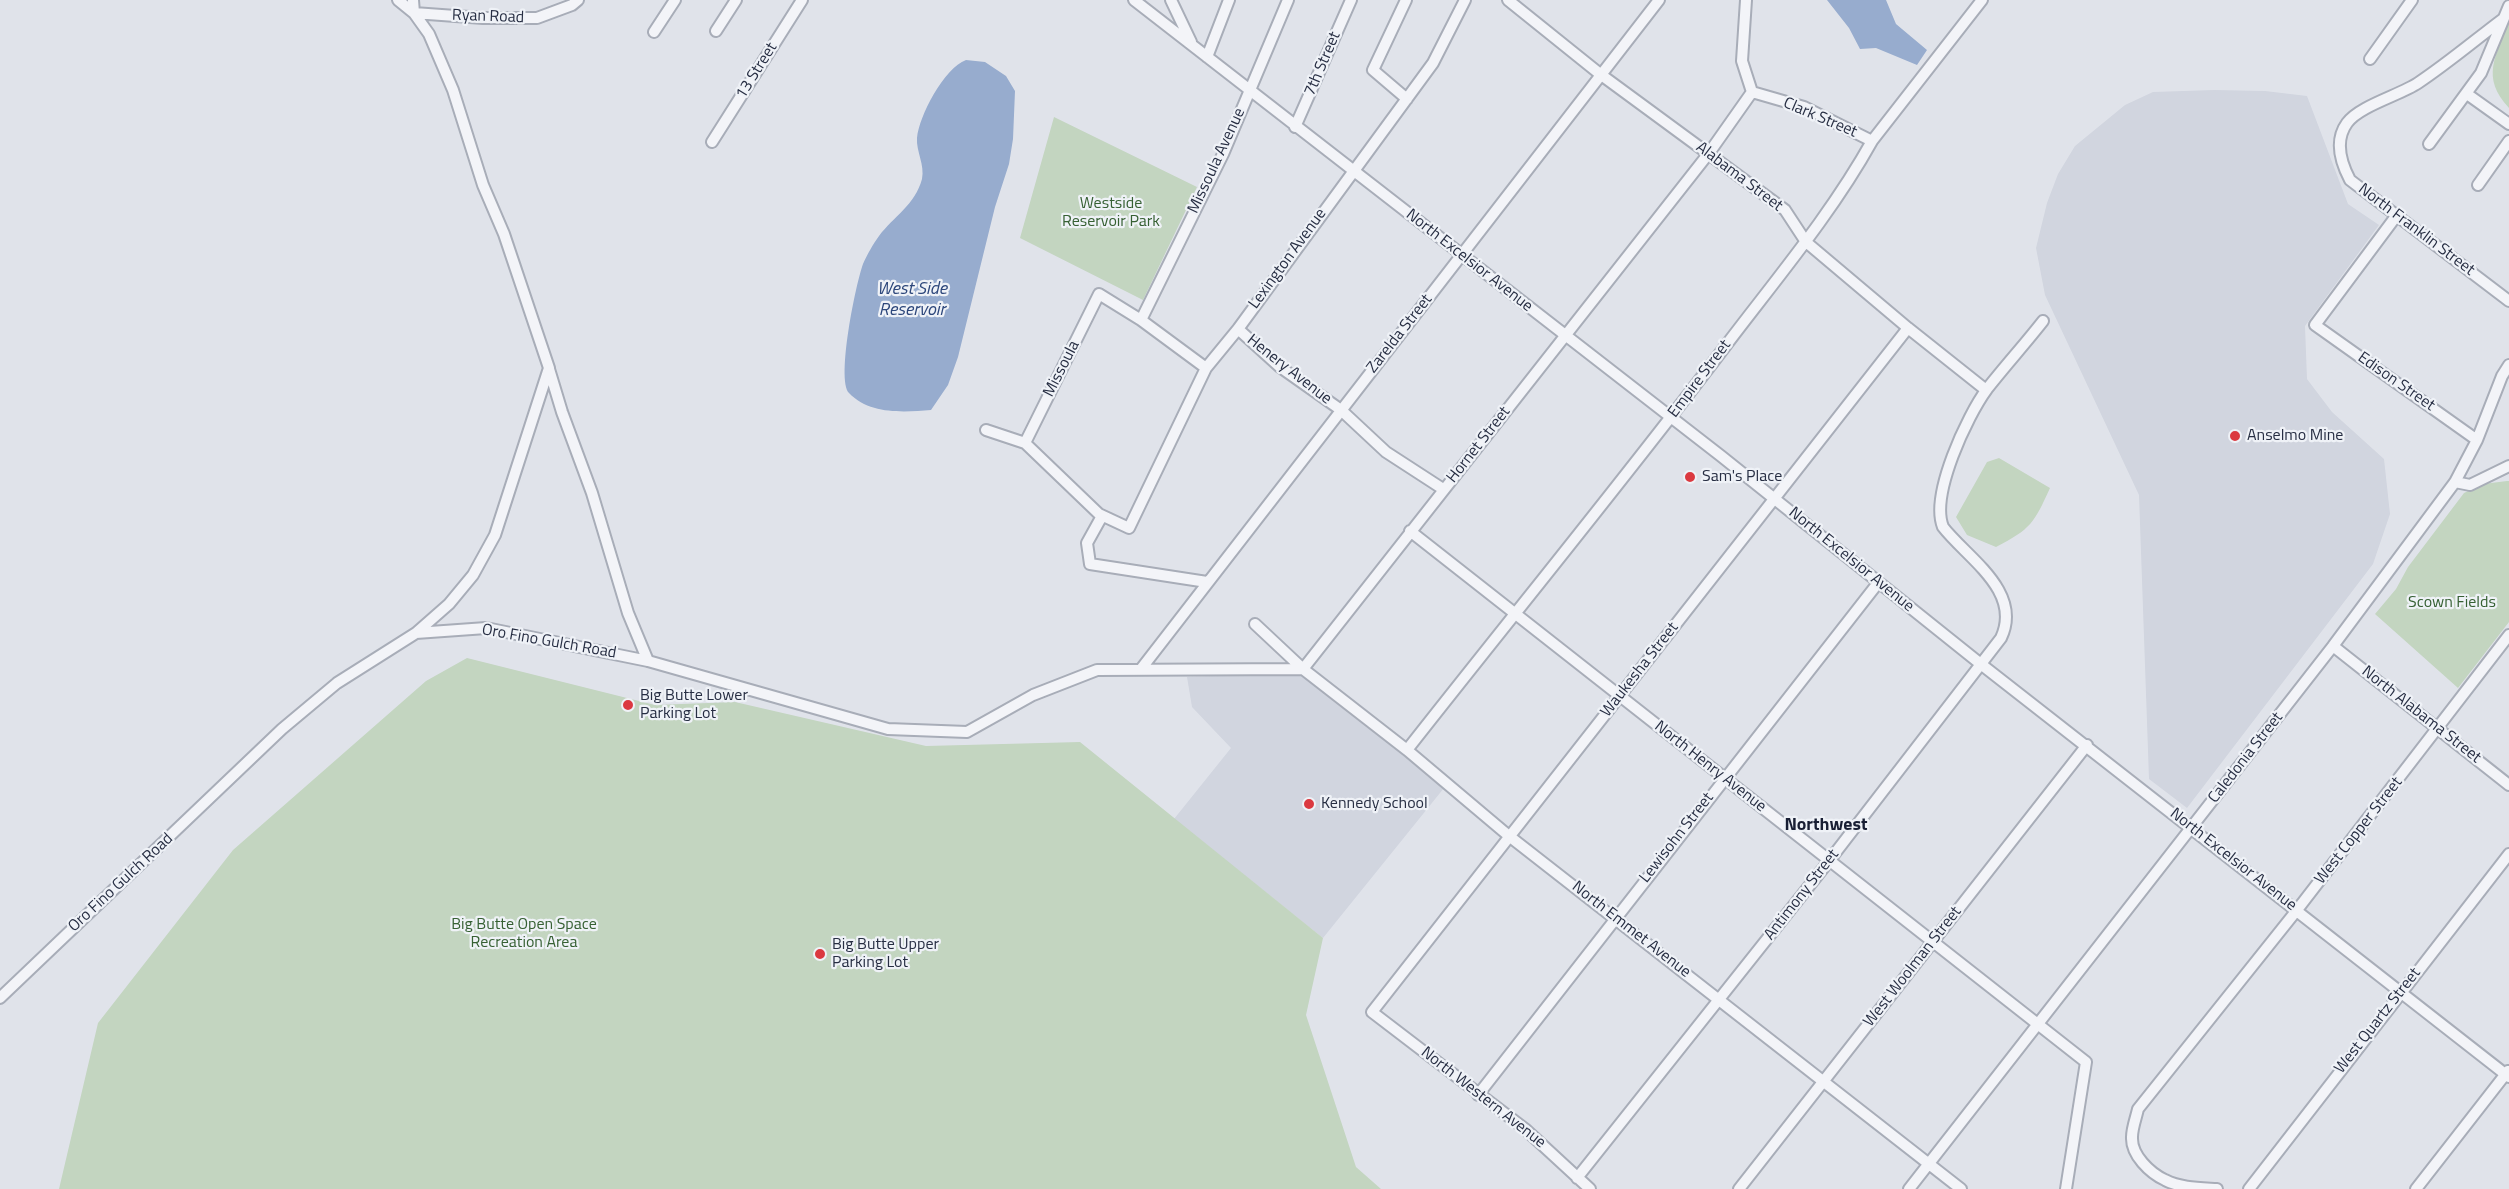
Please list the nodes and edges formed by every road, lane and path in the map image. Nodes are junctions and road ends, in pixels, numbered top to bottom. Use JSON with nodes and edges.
{"nodes":[{"id":1,"x":398,"y":0,"type":"edge"},
{"id":2,"x":413,"y":0,"type":"edge"},
{"id":3,"x":578,"y":0,"type":"edge"},
{"id":4,"x":675,"y":0,"type":"edge"},
{"id":5,"x":736,"y":0,"type":"edge"},
{"id":6,"x":1134,"y":0,"type":"edge"},
{"id":7,"x":1229,"y":0,"type":"edge"},
{"id":8,"x":1288,"y":0,"type":"edge"},
{"id":9,"x":1351,"y":0,"type":"edge"},
{"id":10,"x":1406,"y":0,"type":"edge"},
{"id":11,"x":1465,"y":0,"type":"edge"},
{"id":12,"x":1508,"y":0,"type":"edge"},
{"id":13,"x":1526,"y":0,"type":"edge"},
{"id":14,"x":1659,"y":0,"type":"edge"},
{"id":15,"x":1746,"y":0,"type":"edge"},
{"id":16,"x":1982,"y":0,"type":"edge"},
{"id":17,"x":2412,"y":0,"type":"edge"},
{"id":18,"x":797,"y":2,"type":"edge"},
{"id":19,"x":1174,"y":2,"type":"edge"},
{"id":20,"x":2509,"y":6,"type":"edge"},
{"id":21,"x":1520,"y":10,"type":"junction"},
{"id":22,"x":414,"y":13,"type":"junction"},
{"id":23,"x":2503,"y":19,"type":"junction"},
{"id":24,"x":716,"y":31,"type":"dead end"},
{"id":25,"x":654,"y":32,"type":"dead end"},
{"id":26,"x":1192,"y":45,"type":"junction"},
{"id":27,"x":1207,"y":57,"type":"junction"},
{"id":28,"x":2370,"y":59,"type":"dead end"},
{"id":29,"x":1600,"y":74,"type":"junction"},
{"id":30,"x":1250,"y":90,"type":"junction"},
{"id":31,"x":1752,"y":92,"type":"junction"},
{"id":32,"x":2467,"y":94,"type":"junction"},
{"id":33,"x":1407,"y":99,"type":"junction"},
{"id":34,"x":2509,"y":124,"type":"edge"},
{"id":35,"x":1295,"y":127,"type":"junction"},
{"id":36,"x":1872,"y":141,"type":"junction"},
{"id":37,"x":2509,"y":141,"type":"edge"},
{"id":38,"x":712,"y":142,"type":"dead end"},
{"id":39,"x":2429,"y":144,"type":"dead end"},
{"id":40,"x":1708,"y":153,"type":"junction"},
{"id":41,"x":1354,"y":170,"type":"junction"},
{"id":42,"x":2478,"y":185,"type":"dead end"},
{"id":43,"x":2397,"y":215,"type":"junction"},
{"id":44,"x":1806,"y":242,"type":"junction"},
{"id":45,"x":1460,"y":255,"type":"junction"},
{"id":46,"x":2509,"y":301,"type":"edge"},
{"id":47,"x":1141,"y":320,"type":"junction"},
{"id":48,"x":2043,"y":321,"type":"dead end"},
{"id":49,"x":1908,"y":328,"type":"junction"},
{"id":50,"x":1238,"y":329,"type":"junction"},
{"id":51,"x":1565,"y":335,"type":"junction"},
{"id":52,"x":2509,"y":365,"type":"edge"},
{"id":53,"x":549,"y":368,"type":"junction"},
{"id":54,"x":1206,"y":368,"type":"junction"},
{"id":55,"x":1986,"y":390,"type":"junction"},
{"id":56,"x":1341,"y":410,"type":"junction"},
{"id":57,"x":1671,"y":418,"type":"junction"},
{"id":58,"x":986,"y":430,"type":"dead end"},
{"id":59,"x":2477,"y":440,"type":"junction"},
{"id":60,"x":1025,"y":443,"type":"junction"},
{"id":61,"x":2509,"y":466,"type":"edge"},
{"id":62,"x":2455,"y":482,"type":"junction"},
{"id":63,"x":1443,"y":489,"type":"junction"},
{"id":64,"x":1775,"y":500,"type":"junction"},
{"id":65,"x":1102,"y":516,"type":"junction"},
{"id":66,"x":1410,"y":531,"type":"junction"},
{"id":67,"x":1207,"y":582,"type":"junction"},
{"id":68,"x":1878,"y":583,"type":"junction"},
{"id":69,"x":1514,"y":614,"type":"junction"},
{"id":70,"x":1255,"y":624,"type":"dead end"},
{"id":71,"x":416,"y":633,"type":"junction"},
{"id":72,"x":2509,"y":635,"type":"edge"},
{"id":73,"x":2333,"y":646,"type":"junction"},
{"id":74,"x":648,"y":661,"type":"junction"},
{"id":75,"x":1982,"y":664,"type":"junction"},
{"id":76,"x":1141,"y":669,"type":"junction"},
{"id":77,"x":1303,"y":669,"type":"junction"},
{"id":78,"x":1619,"y":696,"type":"junction"},
{"id":79,"x":2438,"y":728,"type":"junction"},
{"id":80,"x":2087,"y":745,"type":"junction"},
{"id":81,"x":1407,"y":750,"type":"junction"},
{"id":82,"x":1724,"y":778,"type":"junction"},
{"id":83,"x":2509,"y":785,"type":"edge"},
{"id":84,"x":2192,"y":828,"type":"junction"},
{"id":85,"x":1509,"y":836,"type":"junction"},
{"id":86,"x":2509,"y":854,"type":"edge"},
{"id":87,"x":1829,"y":861,"type":"junction"},
{"id":88,"x":2297,"y":910,"type":"junction"},
{"id":89,"x":1615,"y":918,"type":"junction"},
{"id":90,"x":1933,"y":942,"type":"junction"},
{"id":91,"x":2400,"y":992,"type":"junction"},
{"id":92,"x":0,"y":998,"type":"edge"},
{"id":93,"x":1719,"y":999,"type":"junction"},
{"id":94,"x":1372,"y":1012,"type":"joint"},
{"id":95,"x":2038,"y":1024,"type":"junction"},
{"id":96,"x":2508,"y":1074,"type":"edge"},
{"id":97,"x":1825,"y":1081,"type":"junction"},
{"id":98,"x":1478,"y":1095,"type":"junction"},
{"id":99,"x":1929,"y":1163,"type":"junction"},
{"id":100,"x":1577,"y":1178,"type":"junction"},
{"id":101,"x":1590,"y":1189,"type":"edge"},
{"id":102,"x":1739,"y":1189,"type":"edge"},
{"id":103,"x":1909,"y":1189,"type":"edge"},
{"id":104,"x":1962,"y":1189,"type":"edge"},
{"id":105,"x":2066,"y":1189,"type":"edge"},
{"id":106,"x":2217,"y":1189,"type":"edge"},
{"id":107,"x":2249,"y":1189,"type":"edge"},
{"id":108,"x":2416,"y":1189,"type":"edge"}],
"edges":[{"from":1,"to":22,"type":"street"},
{"from":2,"to":22,"type":"street"},
{"from":3,"to":22,"type":"street","name":"Ryan Road"},
{"from":4,"to":25,"type":"street"},
{"from":5,"to":24,"type":"street"},
{"from":6,"to":26,"type":"street","name":"North Excelsior Avenue"},
{"from":7,"to":27,"type":"street"},
{"from":8,"to":30,"type":"street","name":"Missoula Avenue"},
{"from":9,"to":35,"type":"street","name":"7th Street"},
{"from":10,"to":33,"type":"street"},
{"from":11,"to":33,"type":"street","name":"Lexington Avenue"},
{"from":12,"to":21,"type":"street","name":"Alabama Street"},
{"from":13,"to":21,"type":"street"},
{"from":14,"to":29,"type":"street","name":"Zarelda Street"},
{"from":15,"to":31,"type":"street"},
{"from":16,"to":36,"type":"street","name":"Empire Street"},
{"from":17,"to":28,"type":"street"},
{"from":18,"to":38,"type":"street","name":"13 Street"},
{"from":19,"to":26,"type":"street"},
{"from":20,"to":23,"type":"street"},
{"from":21,"to":29,"type":"street","name":"Alabama Street"},
{"from":22,"to":53,"type":"street"},
{"from":23,"to":32,"type":"street"},
{"from":23,"to":43,"type":"street","name":"North Franklin Street"},
{"from":26,"to":27,"type":"street","name":"North Excelsior Avenue"},
{"from":27,"to":30,"type":"street","name":"North Excelsior Avenue"},
{"from":29,"to":40,"type":"street","name":"Alabama Street"},
{"from":29,"to":45,"type":"street","name":"Zarelda Street"},
{"from":30,"to":35,"type":"street","name":"North Excelsior Avenue"},
{"from":30,"to":47,"type":"street","name":"Missoula Avenue"},
{"from":31,"to":36,"type":"street","name":"Clark Street"},
{"from":31,"to":40,"type":"street","name":"Hornet Street"},
{"from":32,"to":34,"type":"street"},
{"from":32,"to":39,"type":"street"},
{"from":33,"to":41,"type":"street","name":"Lexington Avenue"},
{"from":35,"to":41,"type":"street","name":"North Excelsior Avenue"},
{"from":36,"to":44,"type":"street","name":"Empire Street"},
{"from":37,"to":42,"type":"street"},
{"from":40,"to":44,"type":"street","name":"Alabama Street"},
{"from":40,"to":51,"type":"street","name":"Hornet Street"},
{"from":41,"to":45,"type":"street","name":"North Excelsior Avenue"},
{"from":41,"to":50,"type":"street","name":"Lexington Avenue"},
{"from":43,"to":46,"type":"street","name":"North Franklin Street"},
{"from":43,"to":59,"type":"street","name":"Edison Street"},
{"from":44,"to":49,"type":"street","name":"Alabama Street"},
{"from":44,"to":57,"type":"street","name":"Empire Street"},
{"from":45,"to":51,"type":"street","name":"North Excelsior Avenue"},
{"from":45,"to":56,"type":"street","name":"Zarelda Street"},
{"from":47,"to":54,"type":"street"},
{"from":47,"to":60,"type":"street","name":"Missoula"},
{"from":48,"to":55,"type":"street"},
{"from":49,"to":55,"type":"street","name":"Alabama Street"},
{"from":49,"to":64,"type":"street","name":"Waukesha Street"},
{"from":50,"to":54,"type":"street","name":"Lexington Avenue"},
{"from":50,"to":56,"type":"street","name":"Henery Avenue"},
{"from":51,"to":57,"type":"street","name":"North Excelsior Avenue"},
{"from":51,"to":63,"type":"street","name":"Hornet Street"},
{"from":52,"to":59,"type":"street","name":"Caledonia Street"},
{"from":53,"to":71,"type":"street"},
{"from":53,"to":74,"type":"street"},
{"from":54,"to":65,"type":"street","name":"Lexington Avenue"},
{"from":55,"to":75,"type":"street","name":"Antimony Street"},
{"from":56,"to":63,"type":"street"},
{"from":56,"to":67,"type":"street","name":"Zarelda Street"},
{"from":57,"to":64,"type":"street","name":"North Excelsior Avenue"},
{"from":57,"to":69,"type":"street","name":"Empire Street"},
{"from":58,"to":60,"type":"street"},
{"from":59,"to":62,"type":"street","name":"Caledonia Street"},
{"from":60,"to":65,"type":"street"},
{"from":61,"to":62,"type":"street"},
{"from":62,"to":73,"type":"street","name":"Caledonia Street"},
{"from":63,"to":66,"type":"street","name":"Hornet Street"},
{"from":64,"to":68,"type":"street","name":"North Excelsior Avenue"},
{"from":64,"to":78,"type":"street","name":"Waukesha Street"},
{"from":65,"to":67,"type":"street"},
{"from":66,"to":69,"type":"street","name":"North Henry Avenue"},
{"from":66,"to":77,"type":"street","name":"Hornet Street"},
{"from":67,"to":76,"type":"street","name":"Zarelda Street"},
{"from":68,"to":75,"type":"street","name":"North Excelsior Avenue"},
{"from":68,"to":82,"type":"street","name":"Lewisohn Street"},
{"from":69,"to":78,"type":"street","name":"North Henry Avenue"},
{"from":69,"to":81,"type":"street","name":"Empire Street"},
{"from":70,"to":77,"type":"street","name":"North Emmet Avenue"},
{"from":71,"to":74,"type":"street","name":"Oro Fino Gulch Road"},
{"from":71,"to":92,"type":"street","name":"Oro Fino Gulch Road"},
{"from":72,"to":79,"type":"street","name":"West Copper Street"},
{"from":73,"to":79,"type":"street","name":"North Alabama Street"},
{"from":73,"to":84,"type":"street","name":"Caledonia Street"},
{"from":74,"to":76,"type":"street","name":"Oro Fino Gulch Road"},
{"from":75,"to":80,"type":"street","name":"North Excelsior Avenue"},
{"from":75,"to":87,"type":"street","name":"Antimony Street"},
{"from":76,"to":77,"type":"street"},
{"from":77,"to":81,"type":"street","name":"North Emmet Avenue"},
{"from":78,"to":82,"type":"street","name":"North Henry Avenue"},
{"from":78,"to":85,"type":"street","name":"Waukesha Street"},
{"from":79,"to":83,"type":"street","name":"North Alabama Street"},
{"from":79,"to":88,"type":"street","name":"West Copper Street"},
{"from":80,"to":84,"type":"street","name":"North Excelsior Avenue"},
{"from":80,"to":90,"type":"street","name":"West Woolman Street"},
{"from":81,"to":85,"type":"street","name":"North Emmet Avenue"},
{"from":82,"to":87,"type":"street","name":"North Henry Avenue"},
{"from":82,"to":89,"type":"street","name":"Lewisohn Street"},
{"from":84,"to":88,"type":"street","name":"North Excelsior Avenue"},
{"from":84,"to":95,"type":"street","name":"Caledonia Street"},
{"from":85,"to":89,"type":"street","name":"North Emmet Avenue"},
{"from":85,"to":94,"type":"street","name":"Waukesha Street"},
{"from":86,"to":91,"type":"street","name":"West Quartz Street"},
{"from":87,"to":90,"type":"street","name":"North Henry Avenue"},
{"from":87,"to":93,"type":"street","name":"Antimony Street"},
{"from":88,"to":91,"type":"street","name":"North Excelsior Avenue"},
{"from":88,"to":106,"type":"street","name":"West Copper Street"},
{"from":89,"to":93,"type":"street","name":"North Emmet Avenue"},
{"from":89,"to":98,"type":"street","name":"Lewisohn Street"},
{"from":90,"to":95,"type":"street","name":"North Henry Avenue"},
{"from":90,"to":97,"type":"street","name":"West Woolman Street"},
{"from":91,"to":96,"type":"street","name":"North Excelsior Avenue"},
{"from":91,"to":107,"type":"street","name":"West Quartz Street"},
{"from":93,"to":97,"type":"street","name":"North Emmet Avenue"},
{"from":93,"to":100,"type":"street","name":"Antimony Street"},
{"from":94,"to":98,"type":"street","name":"North Western Avenue"},
{"from":95,"to":99,"type":"street","name":"Caledonia Street"},
{"from":95,"to":105,"type":"street"},
{"from":96,"to":108,"type":"street"},
{"from":97,"to":99,"type":"street","name":"North Emmet Avenue"},
{"from":97,"to":102,"type":"street","name":"West Woolman Street"},
{"from":98,"to":100,"type":"street","name":"North Western Avenue"},
{"from":99,"to":103,"type":"street","name":"Caledonia Street"},
{"from":99,"to":104,"type":"street","name":"North Emmet Avenue"},
{"from":100,"to":101,"type":"street","name":"North Western Avenue"}]}
